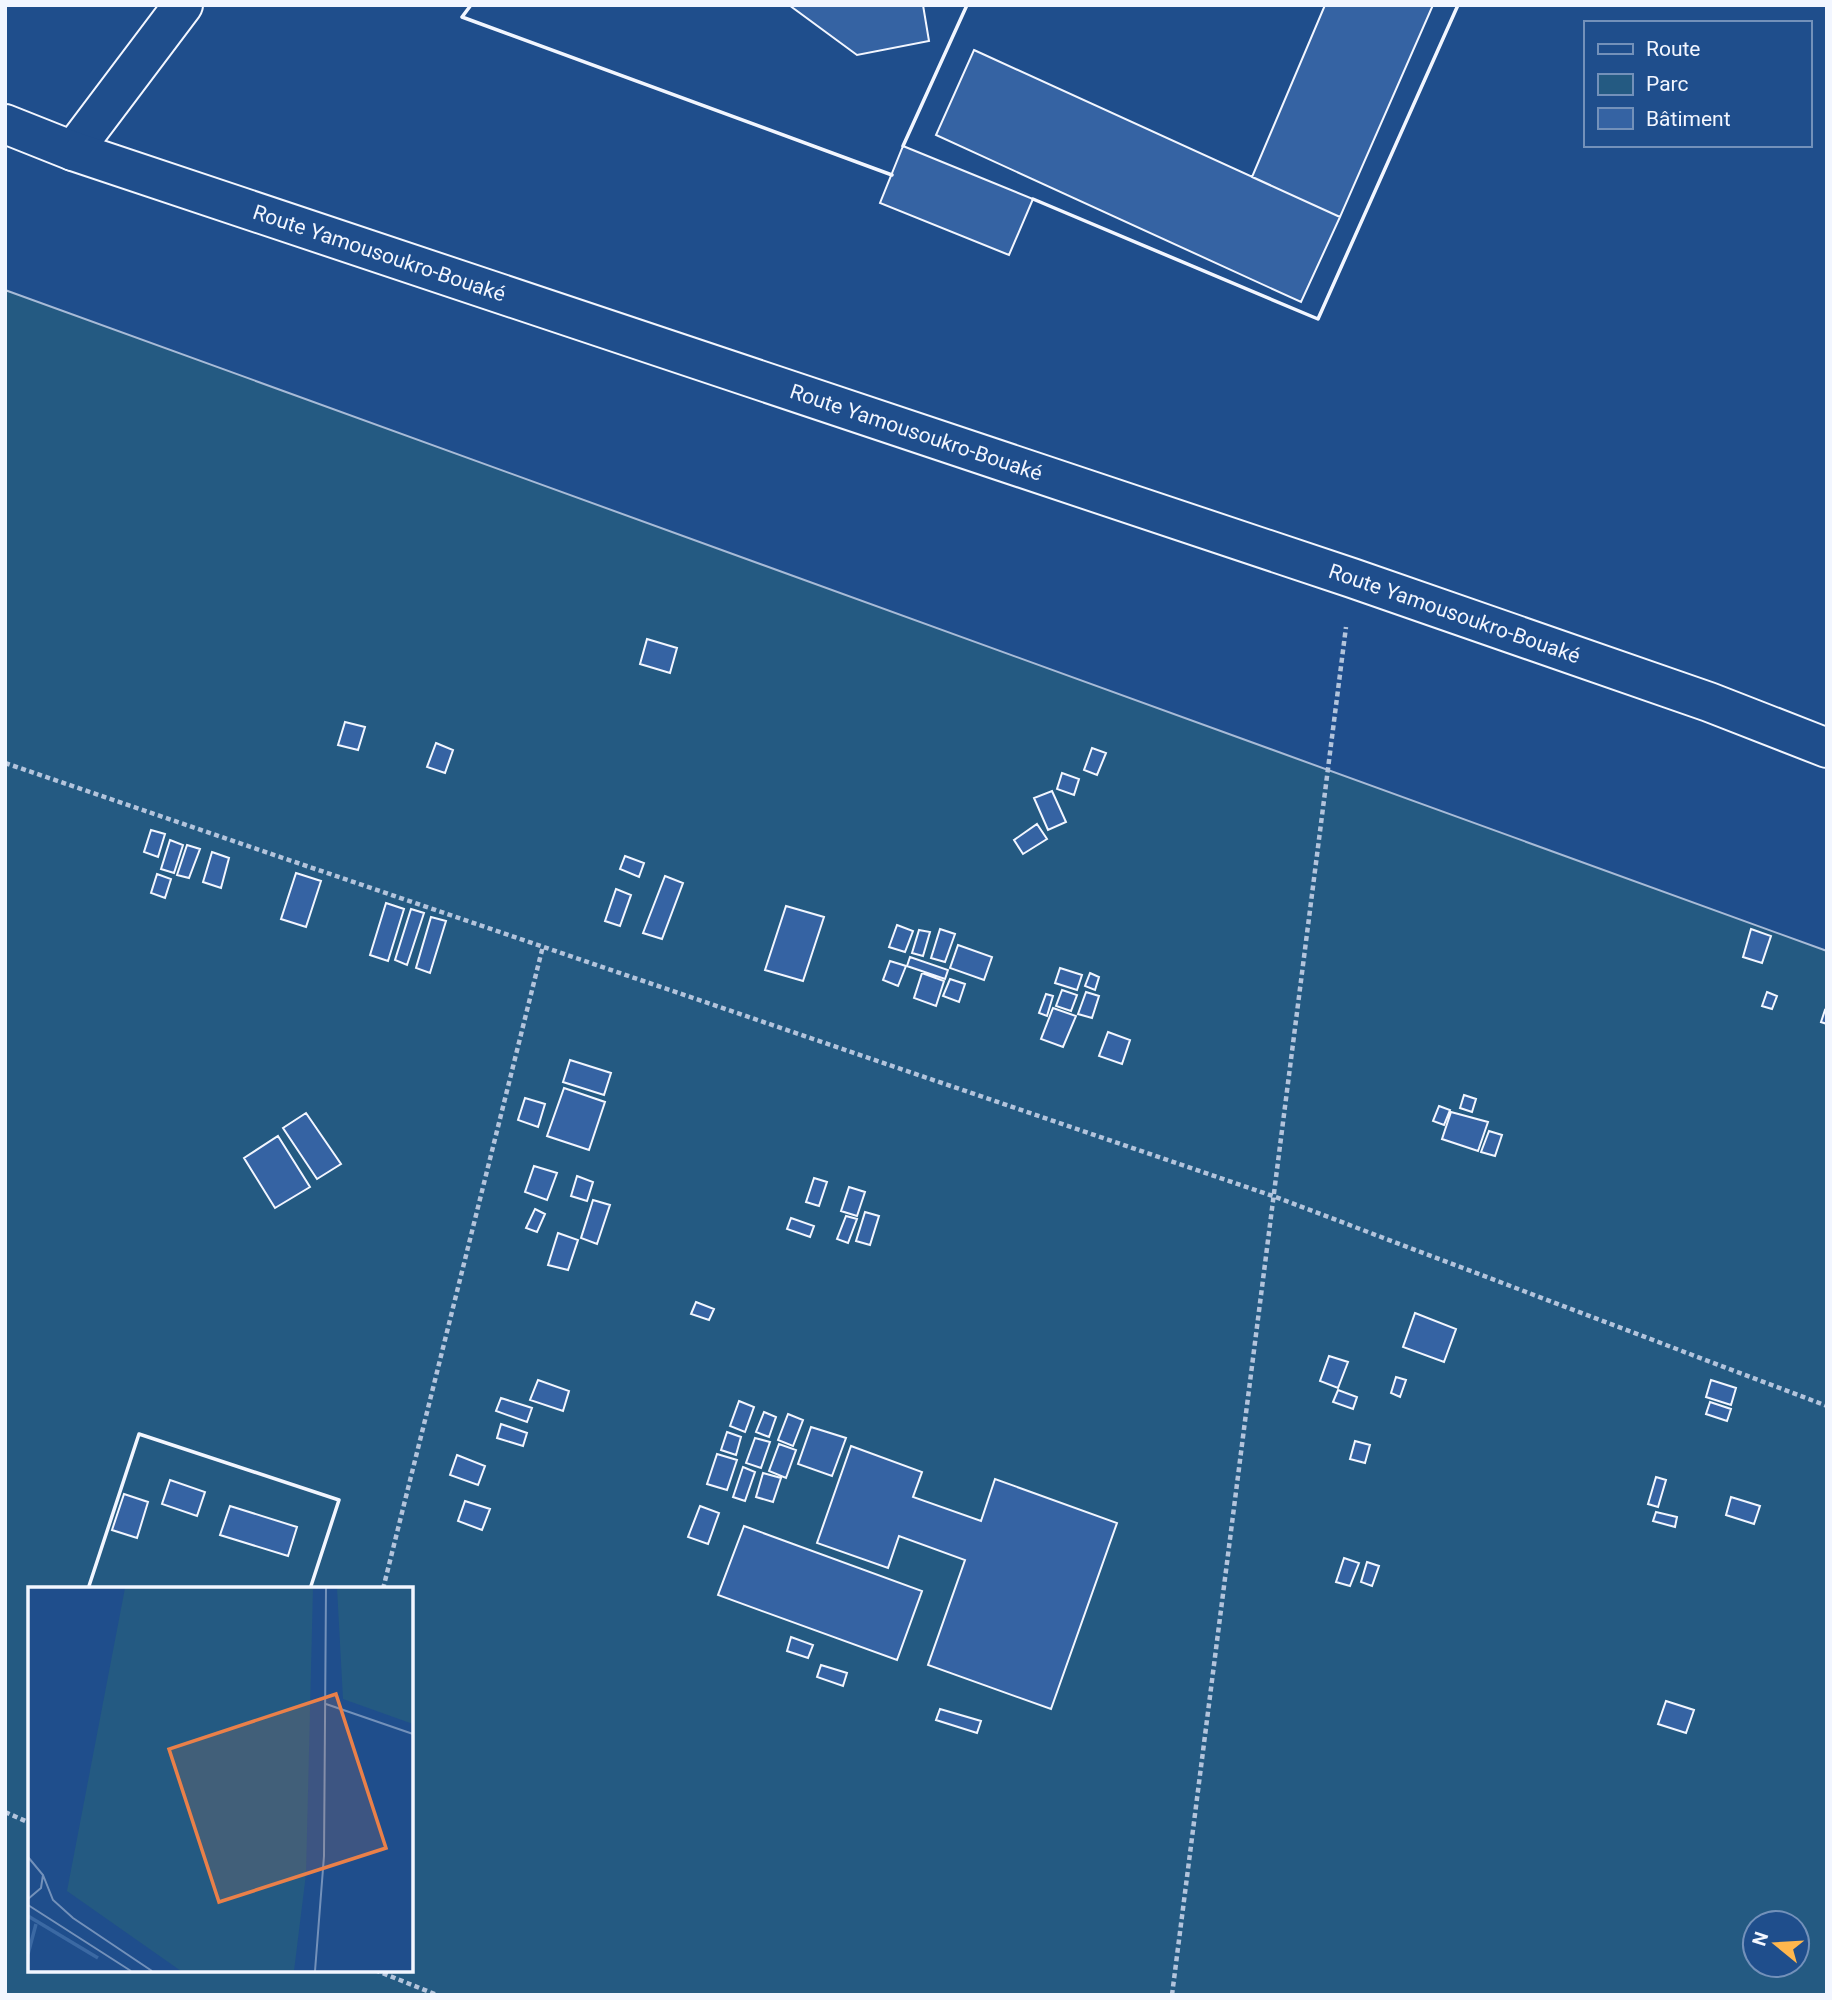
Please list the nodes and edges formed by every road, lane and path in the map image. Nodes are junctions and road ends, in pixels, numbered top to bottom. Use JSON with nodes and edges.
{"nodes":[{"id":1,"x":183,"y":5,"type":"edge"},
{"id":2,"x":5,"y":124,"type":"edge"},
{"id":3,"x":74,"y":151,"type":"junction"},
{"id":4,"x":1352,"y":578,"type":"junction"},
{"id":5,"x":1827,"y":748,"type":"edge"},
{"id":6,"x":5,"y":763,"type":"edge"},
{"id":7,"x":542,"y":946,"type":"junction"},
{"id":8,"x":1273,"y":1196,"type":"junction"},
{"id":9,"x":1827,"y":1406,"type":"edge"},
{"id":10,"x":383,"y":1587,"type":"edge"},
{"id":11,"x":5,"y":1812,"type":"edge"},
{"id":12,"x":28,"y":1822,"type":"edge"},
{"id":13,"x":380,"y":1972,"type":"edge"},
{"id":14,"x":437,"y":1995,"type":"edge"},
{"id":15,"x":1172,"y":1995,"type":"edge"}],
"edges":[{"from":1,"to":3,"type":"main road"},
{"from":2,"to":3,"type":"main road","name":"Route Yamousoukro-Bouaké"},
{"from":3,"to":4,"type":"main road","name":"Route Yamousoukro-Bouaké"},
{"from":4,"to":5,"type":"main road","name":"Route Yamousoukro-Bouaké"},
{"from":4,"to":8,"type":"path"},
{"from":6,"to":7,"type":"path"},
{"from":7,"to":8,"type":"path"},
{"from":7,"to":10,"type":"path"},
{"from":8,"to":9,"type":"path"},
{"from":8,"to":15,"type":"path"},
{"from":11,"to":12,"type":"path"},
{"from":13,"to":14,"type":"path"}]}
